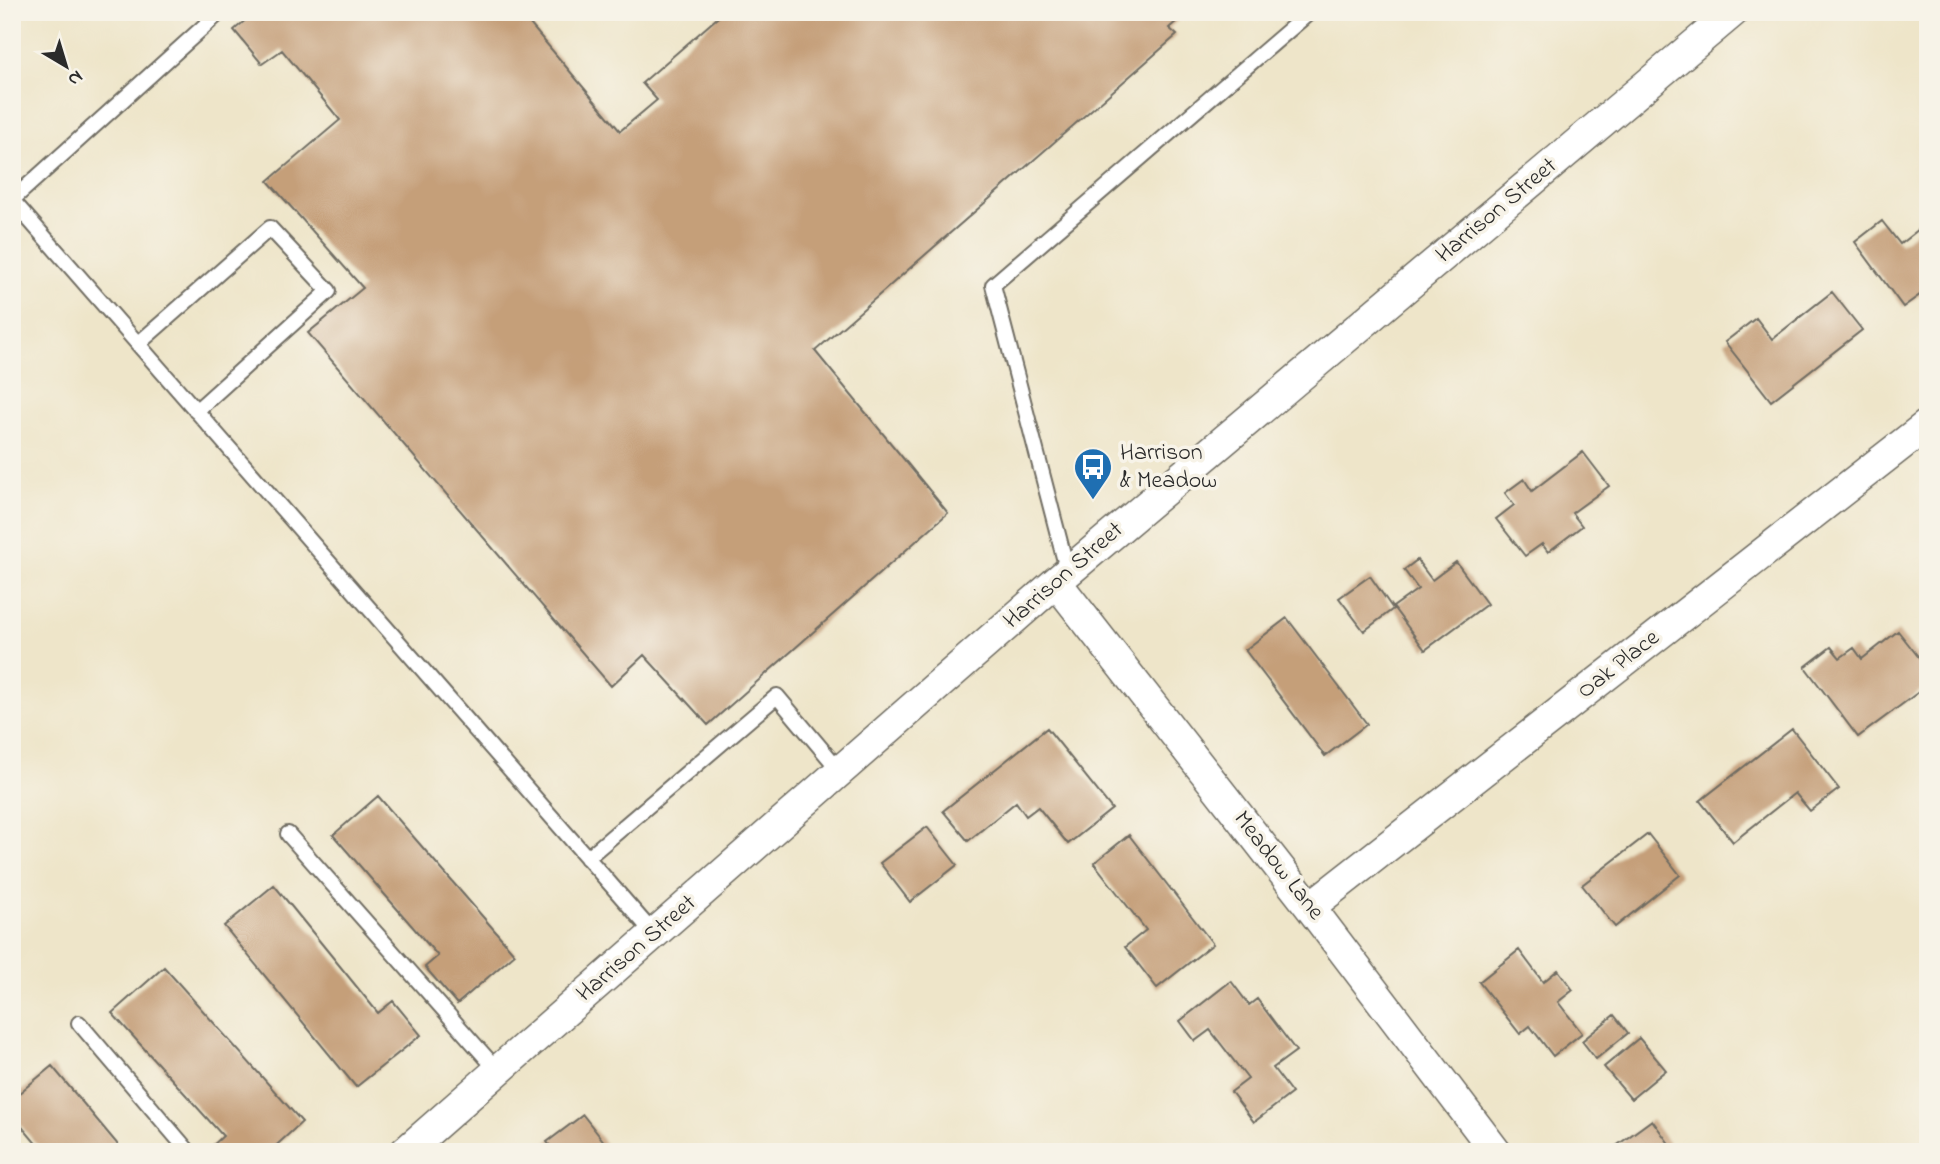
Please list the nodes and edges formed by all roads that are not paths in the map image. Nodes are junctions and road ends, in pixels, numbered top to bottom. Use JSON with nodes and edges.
{"nodes":[{"id":1,"x":220,"y":12,"type":"edge"},
{"id":2,"x":1310,"y":12,"type":"edge"},
{"id":3,"x":1733,"y":12,"type":"edge"},
{"id":4,"x":12,"y":200,"type":"edge"},
{"id":5,"x":138,"y":344,"type":"junction"},
{"id":6,"x":196,"y":411,"type":"junction"},
{"id":7,"x":1928,"y":424,"type":"edge"},
{"id":8,"x":1062,"y":578,"type":"junction"},
{"id":9,"x":840,"y":771,"type":"junction"},
{"id":10,"x":288,"y":834,"type":"dead end"},
{"id":11,"x":587,"y":858,"type":"junction"},
{"id":12,"x":1310,"y":907,"type":"junction"},
{"id":13,"x":654,"y":934,"type":"junction"},
{"id":14,"x":79,"y":1023,"type":"dead end"},
{"id":15,"x":498,"y":1071,"type":"junction"},
{"id":16,"x":414,"y":1149,"type":"edge"},
{"id":17,"x":189,"y":1152,"type":"edge"},
{"id":18,"x":1496,"y":1152,"type":"edge"}],
"edges":[{"from":1,"to":4,"type":"lane"},
{"from":2,"to":8,"type":"lane"},
{"from":3,"to":8,"type":"street","name":"Harrison Street"},
{"from":4,"to":5,"type":"lane"},
{"from":5,"to":6,"type":"lane"},
{"from":5,"to":6,"type":"lane"},
{"from":6,"to":11,"type":"lane"},
{"from":7,"to":12,"type":"street","name":"Oak Place"},
{"from":8,"to":9,"type":"street","name":"Harrison Street"},
{"from":8,"to":12,"type":"street","name":"Meadow Lane"},
{"from":9,"to":11,"type":"lane"},
{"from":9,"to":13,"type":"street","name":"Harrison Street"},
{"from":10,"to":15,"type":"lane"},
{"from":11,"to":13,"type":"lane"},
{"from":12,"to":18,"type":"street","name":"Meadow Lane"},
{"from":13,"to":15,"type":"street","name":"Harrison Street"},
{"from":14,"to":17,"type":"lane"},
{"from":15,"to":16,"type":"street","name":"Harrison Street"}]}
